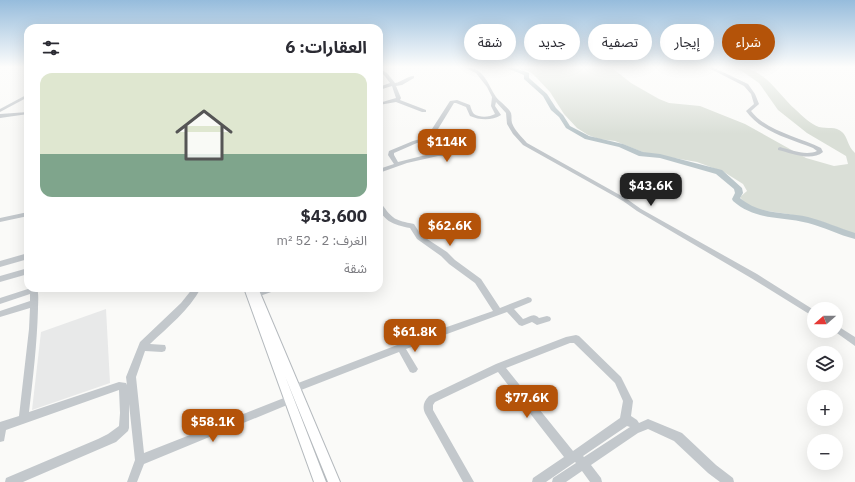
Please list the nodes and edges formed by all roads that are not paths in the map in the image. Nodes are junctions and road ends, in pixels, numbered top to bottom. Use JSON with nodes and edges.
{"nodes":[{"id":1,"x":396,"y":89,"type":"edge"},
{"id":2,"x":489,"y":89,"type":"edge"},
{"id":3,"x":749,"y":89,"type":"edge"},
{"id":4,"x":24,"y":97,"type":"edge"},
{"id":5,"x":494,"y":97,"type":"junction"},
{"id":6,"x":396,"y":100,"type":"junction"},
{"id":7,"x":383,"y":103,"type":"edge"},
{"id":8,"x":0,"y":111,"type":"edge"},
{"id":9,"x":424,"y":111,"type":"dead end"},
{"id":10,"x":24,"y":113,"type":"edge"},
{"id":11,"x":0,"y":116,"type":"edge"},
{"id":12,"x":434,"y":137,"type":"junction"},
{"id":13,"x":780,"y":149,"type":"dead end"},
{"id":14,"x":397,"y":164,"type":"junction"},
{"id":15,"x":383,"y":169,"type":"edge"},
{"id":16,"x":383,"y":210,"type":"edge"},
{"id":17,"x":24,"y":215,"type":"edge"},
{"id":18,"x":0,"y":220,"type":"edge"},
{"id":19,"x":24,"y":257,"type":"edge"},
{"id":20,"x":0,"y":264,"type":"edge"},
{"id":21,"x":24,"y":272,"type":"edge"},
{"id":22,"x":0,"y":279,"type":"edge"},
{"id":23,"x":26,"y":292,"type":"edge"},
{"id":24,"x":34,"y":292,"type":"edge"},
{"id":25,"x":195,"y":292,"type":"edge"},
{"id":26,"x":253,"y":292,"type":"edge"},
{"id":27,"x":528,"y":300,"type":"dead end"},
{"id":28,"x":0,"y":301,"type":"edge"},
{"id":29,"x":34,"y":303,"type":"junction"},
{"id":30,"x":508,"y":308,"type":"junction"},
{"id":31,"x":807,"y":310,"type":"edge"},
{"id":32,"x":498,"y":312,"type":"junction"},
{"id":33,"x":0,"y":314,"type":"edge"},
{"id":34,"x":547,"y":319,"type":"dead end"},
{"id":35,"x":843,"y":333,"type":"edge"},
{"id":36,"x":855,"y":342,"type":"edge"},
{"id":37,"x":142,"y":347,"type":"junction"},
{"id":38,"x":162,"y":348,"type":"dead end"},
{"id":39,"x":401,"y":348,"type":"junction"},
{"id":40,"x":499,"y":367,"type":"junction"},
{"id":41,"x":413,"y":369,"type":"dead end"},
{"id":42,"x":130,"y":377,"type":"junction"},
{"id":43,"x":123,"y":386,"type":"junction"},
{"id":44,"x":296,"y":388,"type":"junction"},
{"id":45,"x":289,"y":400,"type":"junction"},
{"id":46,"x":24,"y":417,"type":"junction"},
{"id":47,"x":625,"y":421,"type":"junction"},
{"id":48,"x":1,"y":426,"type":"edge"},
{"id":49,"x":635,"y":428,"type":"junction"},
{"id":50,"x":0,"y":437,"type":"edge"},
{"id":51,"x":571,"y":459,"type":"junction"},
{"id":52,"x":140,"y":460,"type":"junction"},
{"id":53,"x":584,"y":464,"type":"junction"},
{"id":54,"x":571,"y":473,"type":"junction"},
{"id":55,"x":726,"y":481,"type":"edge"},
{"id":56,"x":10,"y":482,"type":"edge"},
{"id":57,"x":132,"y":482,"type":"edge"},
{"id":58,"x":320,"y":482,"type":"edge"},
{"id":59,"x":334,"y":482,"type":"edge"},
{"id":60,"x":469,"y":482,"type":"edge"},
{"id":61,"x":537,"y":482,"type":"edge"},
{"id":62,"x":557,"y":482,"type":"edge"},
{"id":63,"x":597,"y":482,"type":"edge"}],
"edges":[{"from":1,"to":6,"type":"street"},
{"from":2,"to":5,"type":"street"},
{"from":3,"to":13,"type":"street"},
{"from":4,"to":8,"type":"street"},
{"from":5,"to":12,"type":"street"},
{"from":5,"to":31,"type":"street"},
{"from":6,"to":7,"type":"street"},
{"from":6,"to":9,"type":"street"},
{"from":10,"to":11,"type":"street"},
{"from":12,"to":14,"type":"street"},
{"from":12,"to":14,"type":"street"},
{"from":14,"to":15,"type":"street"},
{"from":16,"to":32,"type":"street"},
{"from":17,"to":18,"type":"street"},
{"from":19,"to":20,"type":"street"},
{"from":21,"to":22,"type":"street"},
{"from":23,"to":28,"type":"street"},
{"from":24,"to":29,"type":"street"},
{"from":25,"to":37,"type":"street"},
{"from":26,"to":44,"type":"main road"},
{"from":26,"to":45,"type":"main road"},
{"from":27,"to":30,"type":"street"},
{"from":29,"to":33,"type":"street"},
{"from":29,"to":46,"type":"street"},
{"from":30,"to":32,"type":"street"},
{"from":30,"to":34,"type":"street"},
{"from":32,"to":39,"type":"street"},
{"from":35,"to":36,"type":"street"},
{"from":37,"to":38,"type":"street"},
{"from":37,"to":42,"type":"street"},
{"from":39,"to":41,"type":"street"},
{"from":39,"to":44,"type":"street"},
{"from":40,"to":47,"type":"street"},
{"from":40,"to":51,"type":"street"},
{"from":40,"to":60,"type":"street"},
{"from":42,"to":43,"type":"street"},
{"from":42,"to":52,"type":"street"},
{"from":43,"to":46,"type":"street"},
{"from":43,"to":56,"type":"street"},
{"from":44,"to":59,"type":"main road"},
{"from":45,"to":52,"type":"street"},
{"from":45,"to":58,"type":"main road"},
{"from":46,"to":48,"type":"street"},
{"from":47,"to":49,"type":"street"},
{"from":47,"to":51,"type":"street"},
{"from":48,"to":50,"type":"street"},
{"from":49,"to":53,"type":"street"},
{"from":49,"to":55,"type":"street"},
{"from":51,"to":53,"type":"street"},
{"from":51,"to":54,"type":"street"},
{"from":51,"to":61,"type":"street"},
{"from":52,"to":57,"type":"street"},
{"from":53,"to":54,"type":"street"},
{"from":53,"to":63,"type":"street"},
{"from":54,"to":62,"type":"street"}]}
